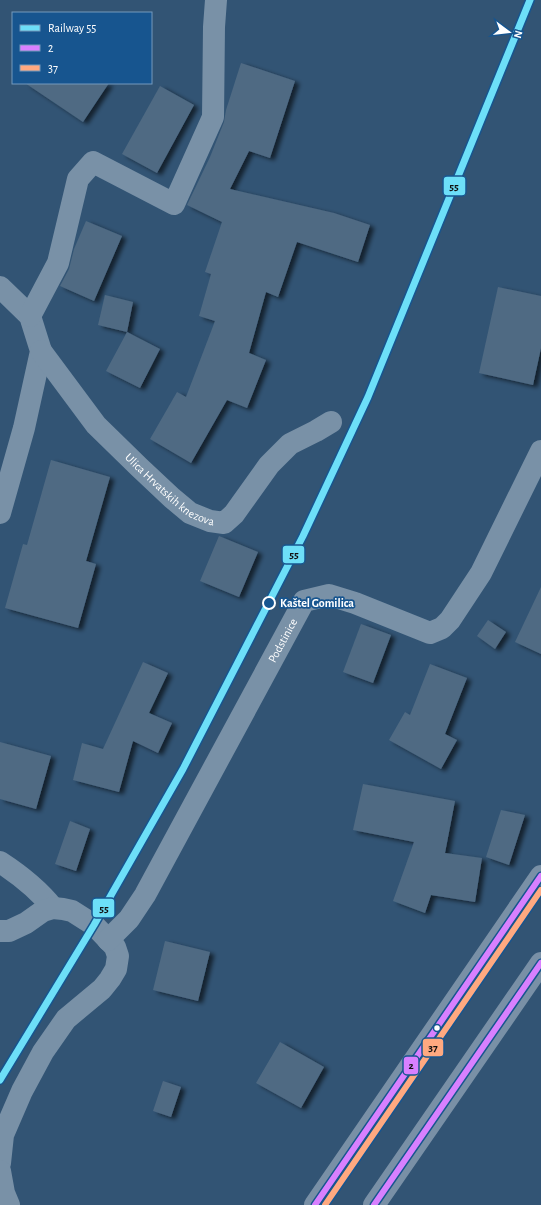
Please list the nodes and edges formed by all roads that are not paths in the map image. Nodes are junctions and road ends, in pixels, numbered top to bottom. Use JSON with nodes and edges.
{"nodes":[{"id":1,"x":216,"y":0,"type":"edge"},
{"id":2,"x":0,"y":287,"type":"edge"},
{"id":3,"x":30,"y":316,"type":"junction"},
{"id":4,"x":41,"y":351,"type":"junction"},
{"id":5,"x":330,"y":422,"type":"dead end"},
{"id":6,"x":541,"y":451,"type":"edge"},
{"id":7,"x":0,"y":513,"type":"edge"},
{"id":8,"x":0,"y":862,"type":"edge"},
{"id":9,"x":541,"y":876,"type":"edge"},
{"id":10,"x":52,"y":908,"type":"junction"},
{"id":11,"x":0,"y":931,"type":"edge"},
{"id":12,"x":108,"y":940,"type":"junction"},
{"id":13,"x":541,"y":963,"type":"edge"},
{"id":14,"x":0,"y":1163,"type":"edge"},
{"id":15,"x":0,"y":1171,"type":"edge"},
{"id":16,"x":8,"y":1205,"type":"edge"},
{"id":17,"x":314,"y":1205,"type":"edge"},
{"id":18,"x":374,"y":1205,"type":"edge"}],
"edges":[{"from":1,"to":3,"type":"street"},
{"from":2,"to":3,"type":"street","name":"Ulica Hrvatskih knezova"},
{"from":3,"to":4,"type":"street","name":"Ulica Hrvatskih knezova"},
{"from":4,"to":5,"type":"street","name":"Ulica Hrvatskih knezova"},
{"from":4,"to":7,"type":"street","name":"Ulica Hrvatskih knezova"},
{"from":6,"to":12,"type":"street","name":"Podstinice"},
{"from":8,"to":10,"type":"street"},
{"from":9,"to":17,"type":"main road"},
{"from":10,"to":11,"type":"street"},
{"from":10,"to":12,"type":"street"},
{"from":12,"to":14,"type":"street"},
{"from":13,"to":18,"type":"main road"},
{"from":15,"to":16,"type":"street"}]}
